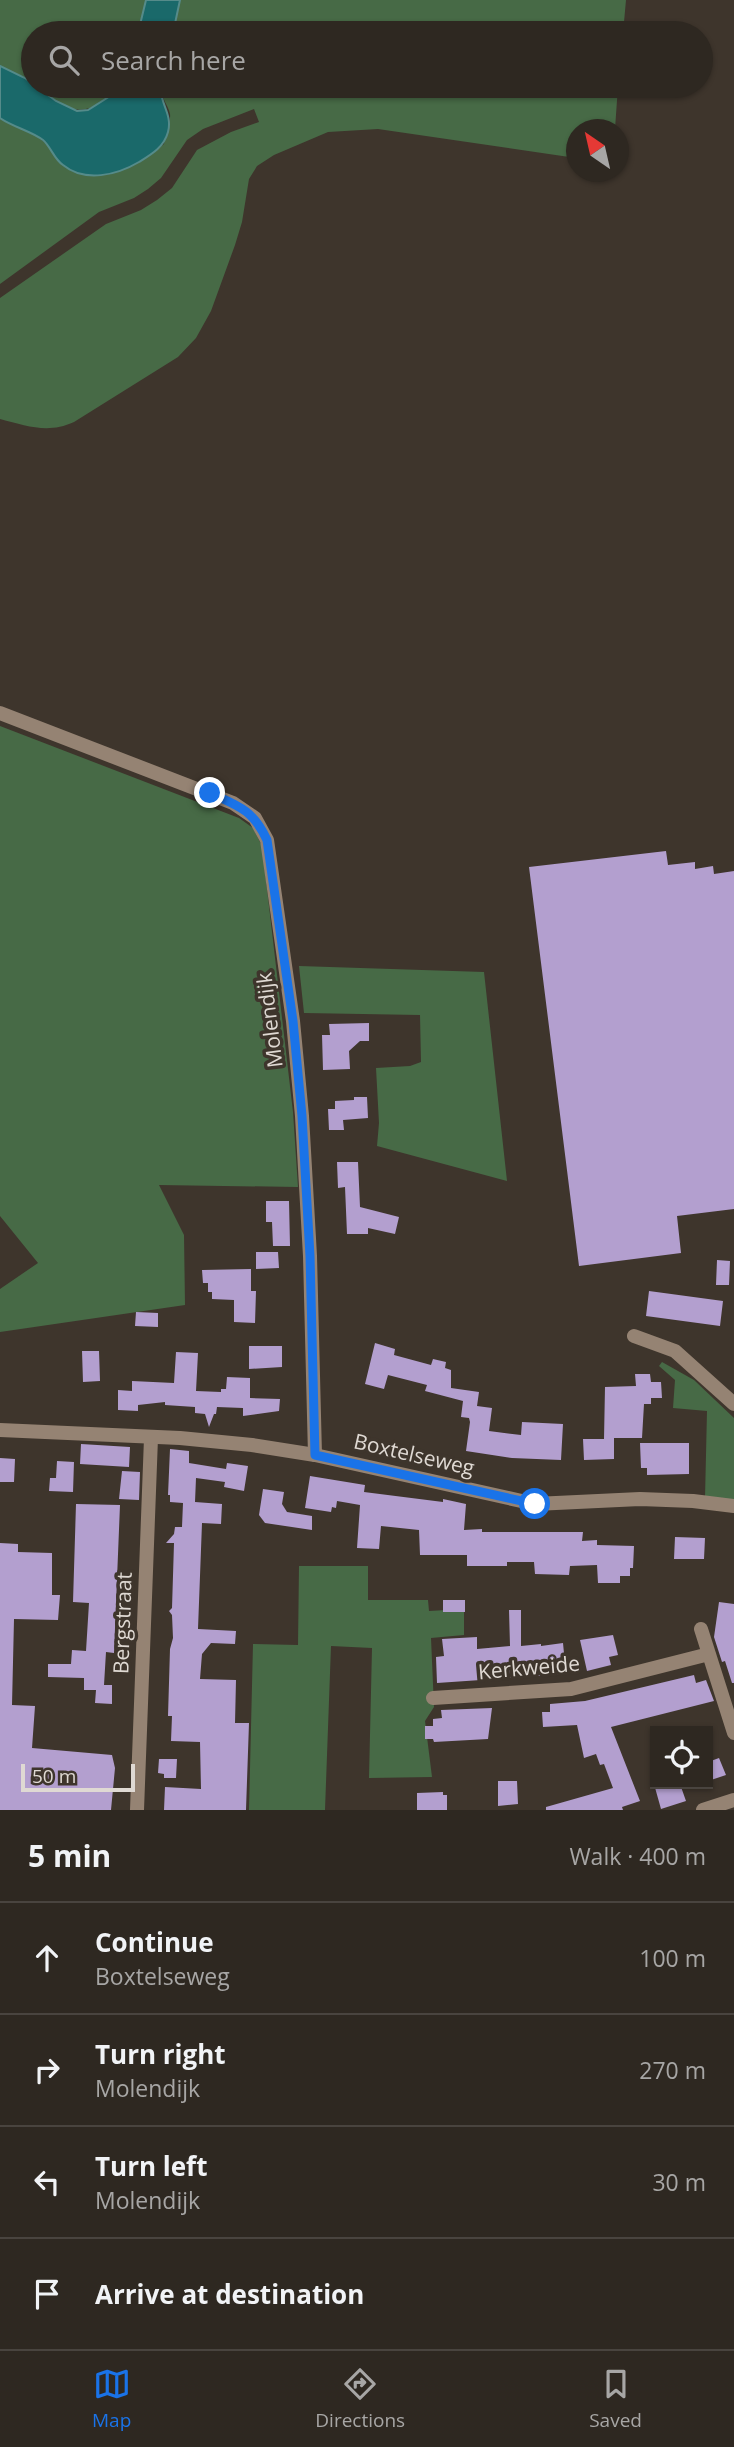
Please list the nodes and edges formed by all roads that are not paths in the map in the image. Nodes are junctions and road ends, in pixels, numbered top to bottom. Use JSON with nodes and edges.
{"nodes":[{"id":1,"x":0,"y":713,"type":"edge"},
{"id":2,"x":634,"y":1336,"type":"dead end"},
{"id":3,"x":734,"y":1404,"type":"edge"},
{"id":4,"x":0,"y":1430,"type":"edge"},
{"id":5,"x":150,"y":1438,"type":"junction"},
{"id":6,"x":315,"y":1455,"type":"junction"},
{"id":7,"x":734,"y":1506,"type":"edge"},
{"id":8,"x":701,"y":1629,"type":"dead end"},
{"id":9,"x":709,"y":1654,"type":"junction"},
{"id":10,"x":433,"y":1698,"type":"dead end"},
{"id":11,"x":734,"y":1733,"type":"edge"},
{"id":12,"x":734,"y":1800,"type":"edge"},
{"id":13,"x":136,"y":1810,"type":"edge"},
{"id":14,"x":703,"y":1810,"type":"edge"}],
"edges":[{"from":1,"to":6,"type":"street","name":"Molendijk"},
{"from":2,"to":3,"type":"street"},
{"from":4,"to":5,"type":"street","name":"Boxtelseweg"},
{"from":5,"to":6,"type":"street","name":"Boxtelseweg"},
{"from":5,"to":13,"type":"street","name":"Bergstraat"},
{"from":6,"to":7,"type":"street","name":"Boxtelseweg"},
{"from":8,"to":9,"type":"street"},
{"from":9,"to":10,"type":"street","name":"Kerkweide"},
{"from":9,"to":11,"type":"street"},
{"from":12,"to":14,"type":"street"}]}
